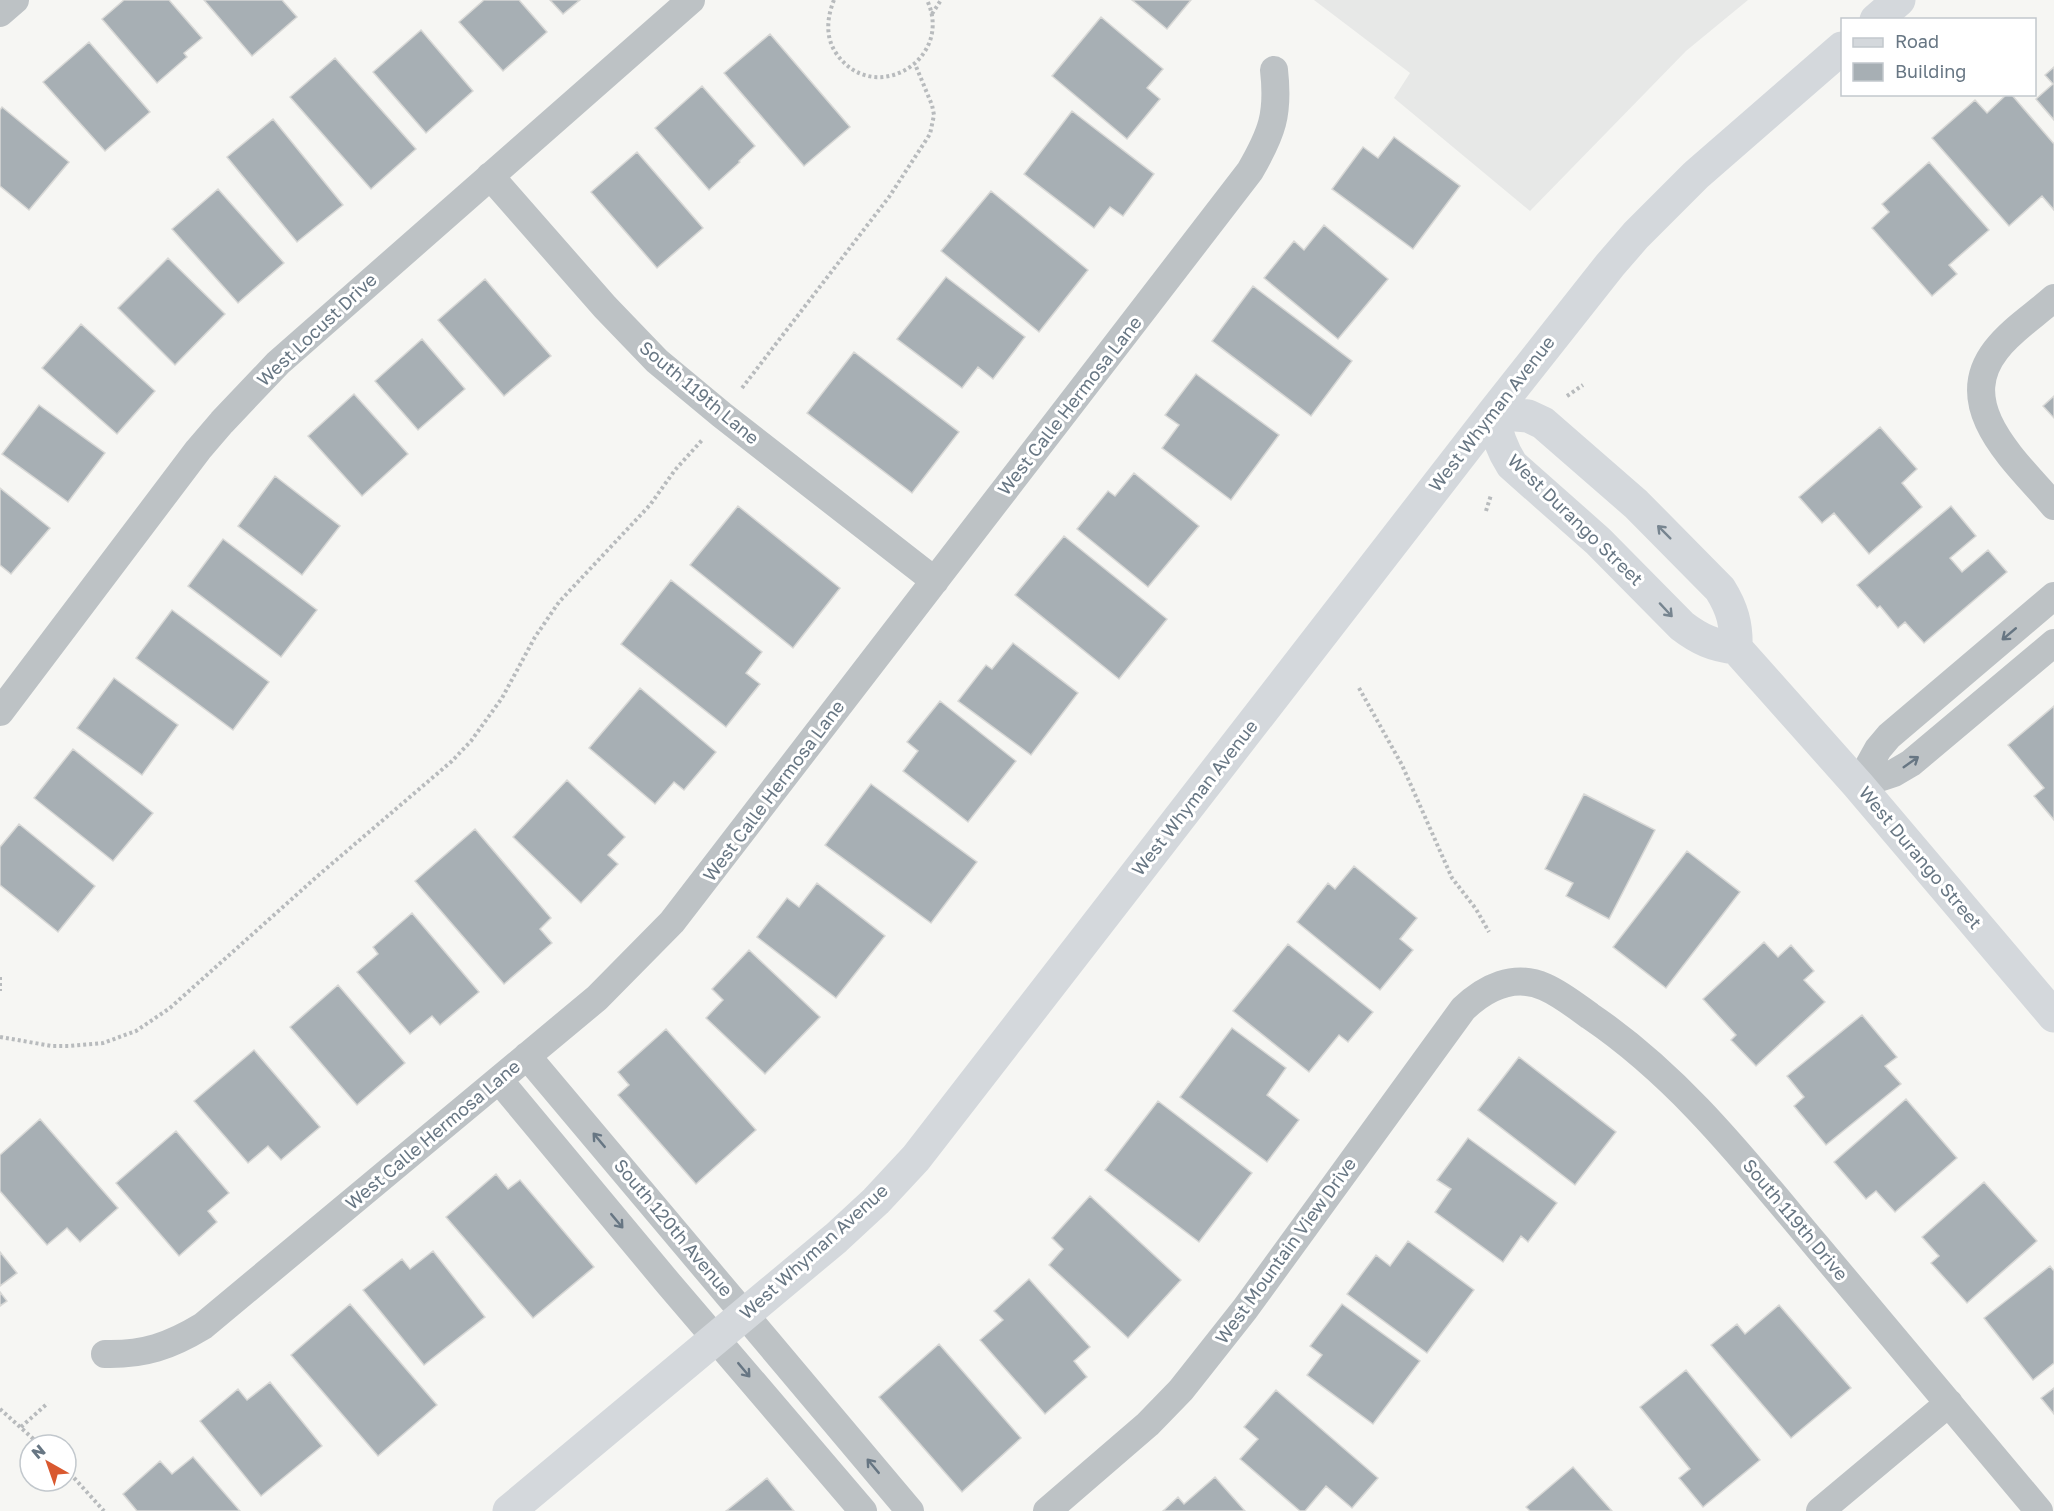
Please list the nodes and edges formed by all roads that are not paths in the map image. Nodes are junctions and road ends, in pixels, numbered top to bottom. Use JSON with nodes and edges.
{"nodes":[{"id":1,"x":15,"y":0,"type":"edge"},
{"id":2,"x":691,"y":0,"type":"edge"},
{"id":3,"x":1899,"y":0,"type":"edge"},
{"id":4,"x":0,"y":13,"type":"edge"},
{"id":5,"x":1878,"y":18,"type":"edge"},
{"id":6,"x":1841,"y":49,"type":"edge"},
{"id":7,"x":1274,"y":70,"type":"dead end"},
{"id":8,"x":490,"y":176,"type":"junction"},
{"id":9,"x":2054,"y":298,"type":"edge"},
{"id":10,"x":1493,"y":413,"type":"junction"},
{"id":11,"x":2054,"y":506,"type":"edge"},
{"id":12,"x":935,"y":581,"type":"junction"},
{"id":13,"x":2054,"y":596,"type":"edge"},
{"id":14,"x":2054,"y":643,"type":"edge"},
{"id":15,"x":1736,"y":648,"type":"junction"},
{"id":16,"x":0,"y":712,"type":"edge"},
{"id":17,"x":1858,"y":785,"type":"junction"},
{"id":18,"x":1509,"y":982,"type":"joint"},
{"id":19,"x":2054,"y":1016,"type":"edge"},
{"id":20,"x":527,"y":1056,"type":"junction"},
{"id":21,"x":499,"y":1080,"type":"junction"},
{"id":22,"x":746,"y":1314,"type":"junction"},
{"id":23,"x":717,"y":1338,"type":"junction"},
{"id":24,"x":105,"y":1354,"type":"dead end"},
{"id":25,"x":1949,"y":1403,"type":"junction"},
{"id":26,"x":509,"y":1511,"type":"edge"},
{"id":27,"x":863,"y":1511,"type":"edge"},
{"id":28,"x":910,"y":1511,"type":"edge"},
{"id":29,"x":1047,"y":1511,"type":"edge"},
{"id":30,"x":1820,"y":1511,"type":"edge"},
{"id":31,"x":2039,"y":1511,"type":"edge"}],
"edges":[{"from":1,"to":4,"type":"street"},
{"from":2,"to":8,"type":"street","name":"West Locust Drive"},
{"from":3,"to":5,"type":"street"},
{"from":6,"to":10,"type":"street","name":"West Whyman Avenue"},
{"from":7,"to":12,"type":"street","name":"West Calle Hermosa Lane"},
{"from":8,"to":12,"type":"street","name":"South 119th Lane"},
{"from":8,"to":16,"type":"street","name":"West Locust Drive"},
{"from":9,"to":11,"type":"street"},
{"from":10,"to":15,"type":"street","name":"West Durango Street","one_way":true},
{"from":15,"to":10,"type":"street","one_way":true},
{"from":10,"to":22,"type":"street","name":"West Whyman Avenue"},
{"from":12,"to":20,"type":"street","name":"West Calle Hermosa Lane"},
{"from":13,"to":17,"type":"street","one_way":true},
{"from":17,"to":14,"type":"street","one_way":true},
{"from":15,"to":17,"type":"street","name":"West Durango Street"},
{"from":17,"to":19,"type":"street","name":"West Durango Street"},
{"from":18,"to":25,"type":"street","name":"South 119th Drive"},
{"from":18,"to":29,"type":"street","name":"West Mountain View Drive"},
{"from":20,"to":21,"type":"street","name":"West Calle Hermosa Lane"},
{"from":22,"to":20,"type":"street","name":"South 120th Avenue","one_way":true},
{"from":21,"to":23,"type":"street","name":"South 120th Avenue","one_way":true},
{"from":21,"to":24,"type":"street","name":"West Calle Hermosa Lane"},
{"from":22,"to":23,"type":"street","name":"West Whyman Avenue"},
{"from":28,"to":22,"type":"street","name":"South 120th Avenue","one_way":true},
{"from":23,"to":26,"type":"street","name":"West Whyman Avenue"},
{"from":23,"to":27,"type":"street","name":"South 120th Avenue","one_way":true},
{"from":25,"to":30,"type":"street"},
{"from":25,"to":31,"type":"street","name":"South 119th Drive"}]}
